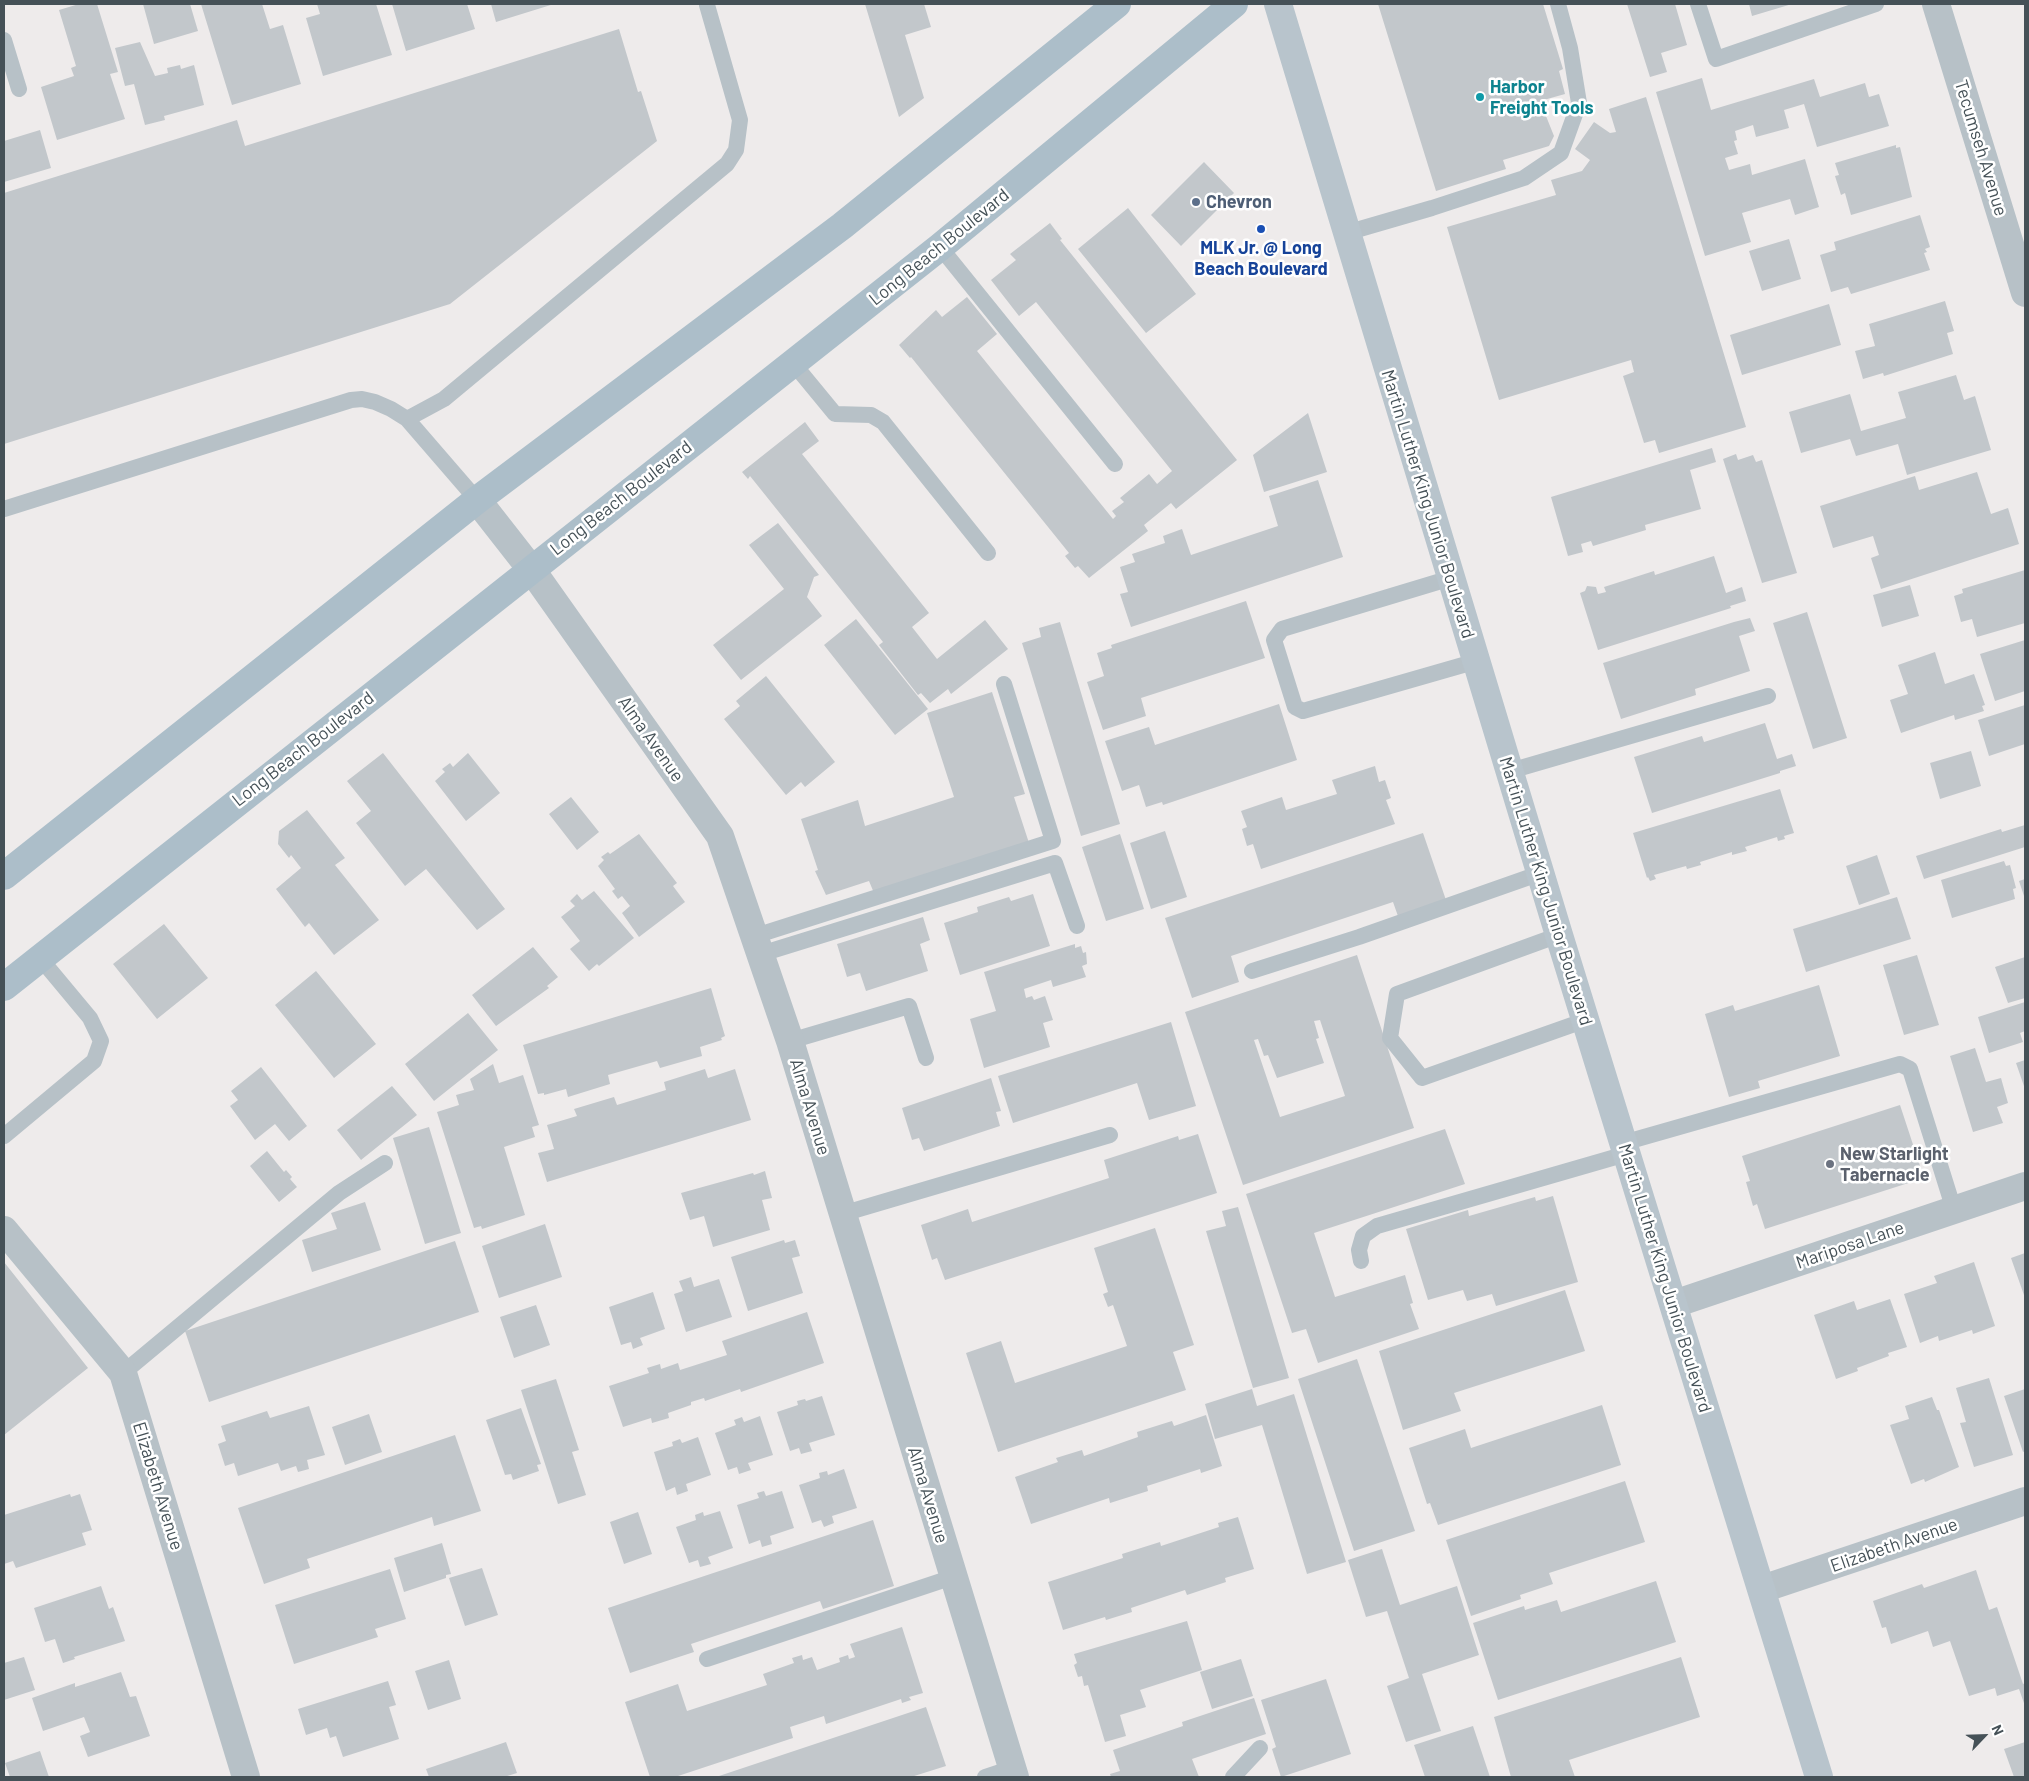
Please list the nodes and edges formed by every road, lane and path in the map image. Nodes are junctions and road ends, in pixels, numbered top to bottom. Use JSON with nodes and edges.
{"nodes":[{"id":1,"x":707,"y":4,"type":"edge"},
{"id":2,"x":1117,"y":4,"type":"edge"},
{"id":3,"x":1234,"y":4,"type":"edge"},
{"id":4,"x":1278,"y":4,"type":"edge"},
{"id":5,"x":1558,"y":4,"type":"edge"},
{"id":6,"x":1698,"y":4,"type":"edge"},
{"id":7,"x":1876,"y":4,"type":"edge"},
{"id":8,"x":1936,"y":4,"type":"edge"},
{"id":9,"x":4,"y":40,"type":"edge"},
{"id":10,"x":19,"y":89,"type":"dead end"},
{"id":11,"x":1346,"y":233,"type":"junction"},
{"id":12,"x":940,"y":248,"type":"junction"},
{"id":13,"x":2025,"y":293,"type":"edge"},
{"id":14,"x":793,"y":363,"type":"junction"},
{"id":15,"x":407,"y":419,"type":"junction"},
{"id":16,"x":1116,"y":464,"type":"dead end"},
{"id":17,"x":477,"y":500,"type":"junction"},
{"id":18,"x":4,"y":509,"type":"edge"},
{"id":19,"x":988,"y":553,"type":"dead end"},
{"id":20,"x":530,"y":569,"type":"junction"},
{"id":21,"x":1451,"y":578,"type":"junction"},
{"id":22,"x":1476,"y":662,"type":"junction"},
{"id":23,"x":1004,"y":684,"type":"dead end"},
{"id":24,"x":1768,"y":696,"type":"dead end"},
{"id":25,"x":1510,"y":771,"type":"junction"},
{"id":26,"x":1541,"y":873,"type":"junction"},
{"id":27,"x":4,"y":876,"type":"edge"},
{"id":28,"x":1077,"y":926,"type":"dead end"},
{"id":29,"x":1559,"y":935,"type":"junction"},
{"id":30,"x":758,"y":945,"type":"junction"},
{"id":31,"x":40,"y":958,"type":"junction"},
{"id":32,"x":1252,"y":971,"type":"dead end"},
{"id":33,"x":4,"y":987,"type":"edge"},
{"id":34,"x":1586,"y":1020,"type":"junction"},
{"id":35,"x":790,"y":1041,"type":"junction"},
{"id":36,"x":926,"y":1058,"type":"dead end"},
{"id":37,"x":1110,"y":1135,"type":"dead end"},
{"id":38,"x":4,"y":1136,"type":"edge"},
{"id":39,"x":1625,"y":1148,"type":"junction"},
{"id":40,"x":385,"y":1163,"type":"dead end"},
{"id":41,"x":2025,"y":1186,"type":"edge"},
{"id":42,"x":1954,"y":1210,"type":"junction"},
{"id":43,"x":842,"y":1214,"type":"junction"},
{"id":44,"x":4,"y":1230,"type":"edge"},
{"id":45,"x":1361,"y":1261,"type":"dead end"},
{"id":46,"x":1674,"y":1304,"type":"junction"},
{"id":47,"x":123,"y":1373,"type":"junction"},
{"id":48,"x":2025,"y":1501,"type":"edge"},
{"id":49,"x":953,"y":1577,"type":"junction"},
{"id":50,"x":1762,"y":1589,"type":"junction"},
{"id":51,"x":707,"y":1659,"type":"dead end"},
{"id":52,"x":1260,"y":1748,"type":"dead end"},
{"id":53,"x":1013,"y":1773,"type":"edge"},
{"id":54,"x":246,"y":1777,"type":"edge"},
{"id":55,"x":985,"y":1777,"type":"edge"},
{"id":56,"x":1233,"y":1777,"type":"edge"},
{"id":57,"x":1819,"y":1777,"type":"edge"}],
"edges":[{"from":1,"to":15,"type":"lane"},
{"from":2,"to":17,"type":"main road"},
{"from":3,"to":12,"type":"main road","name":"Long Beach Boulevard"},
{"from":4,"to":11,"type":"main road","name":"Martin Luther King Junior Boulevard"},
{"from":5,"to":11,"type":"lane"},
{"from":6,"to":7,"type":"lane"},
{"from":8,"to":13,"type":"street","name":"Tecumseh Avenue"},
{"from":9,"to":10,"type":"lane"},
{"from":11,"to":21,"type":"main road","name":"Martin Luther King Junior Boulevard"},
{"from":12,"to":14,"type":"main road","name":"Long Beach Boulevard"},
{"from":12,"to":16,"type":"lane"},
{"from":14,"to":19,"type":"lane"},
{"from":14,"to":20,"type":"main road","name":"Long Beach Boulevard"},
{"from":15,"to":17,"type":"lane"},
{"from":15,"to":18,"type":"lane"},
{"from":17,"to":20,"type":"street","name":"Alma Avenue"},
{"from":17,"to":27,"type":"main road"},
{"from":20,"to":30,"type":"street","name":"Alma Avenue"},
{"from":20,"to":31,"type":"main road","name":"Long Beach Boulevard"},
{"from":21,"to":22,"type":"main road","name":"Martin Luther King Junior Boulevard"},
{"from":21,"to":22,"type":"lane"},
{"from":22,"to":25,"type":"main road","name":"Martin Luther King Junior Boulevard"},
{"from":23,"to":30,"type":"lane"},
{"from":24,"to":25,"type":"lane"},
{"from":25,"to":26,"type":"main road","name":"Martin Luther King Junior Boulevard"},
{"from":26,"to":29,"type":"main road","name":"Martin Luther King Junior Boulevard"},
{"from":26,"to":32,"type":"lane"},
{"from":28,"to":30,"type":"lane"},
{"from":29,"to":34,"type":"main road","name":"Martin Luther King Junior Boulevard"},
{"from":29,"to":34,"type":"lane"},
{"from":30,"to":35,"type":"street","name":"Alma Avenue"},
{"from":31,"to":33,"type":"main road","name":"Long Beach Boulevard"},
{"from":31,"to":38,"type":"lane"},
{"from":34,"to":39,"type":"main road","name":"Martin Luther King Junior Boulevard"},
{"from":35,"to":36,"type":"lane"},
{"from":35,"to":43,"type":"street","name":"Alma Avenue"},
{"from":37,"to":43,"type":"lane"},
{"from":39,"to":42,"type":"lane"},
{"from":39,"to":45,"type":"lane"},
{"from":39,"to":46,"type":"main road","name":"Martin Luther King Junior Boulevard"},
{"from":40,"to":47,"type":"lane"},
{"from":41,"to":42,"type":"street","name":"Mariposa Lane"},
{"from":42,"to":46,"type":"street","name":"Mariposa Lane"},
{"from":43,"to":49,"type":"street","name":"Alma Avenue"},
{"from":44,"to":47,"type":"street","name":"Elizabeth Avenue"},
{"from":46,"to":50,"type":"main road","name":"Martin Luther King Junior Boulevard"},
{"from":47,"to":54,"type":"street","name":"Elizabeth Avenue"},
{"from":48,"to":50,"type":"street","name":"Elizabeth Avenue"},
{"from":49,"to":51,"type":"lane"},
{"from":49,"to":53,"type":"street","name":"Alma Avenue"},
{"from":50,"to":57,"type":"main road","name":"Martin Luther King Junior Boulevard"},
{"from":52,"to":56,"type":"lane"},
{"from":53,"to":55,"type":"lane"}]}
